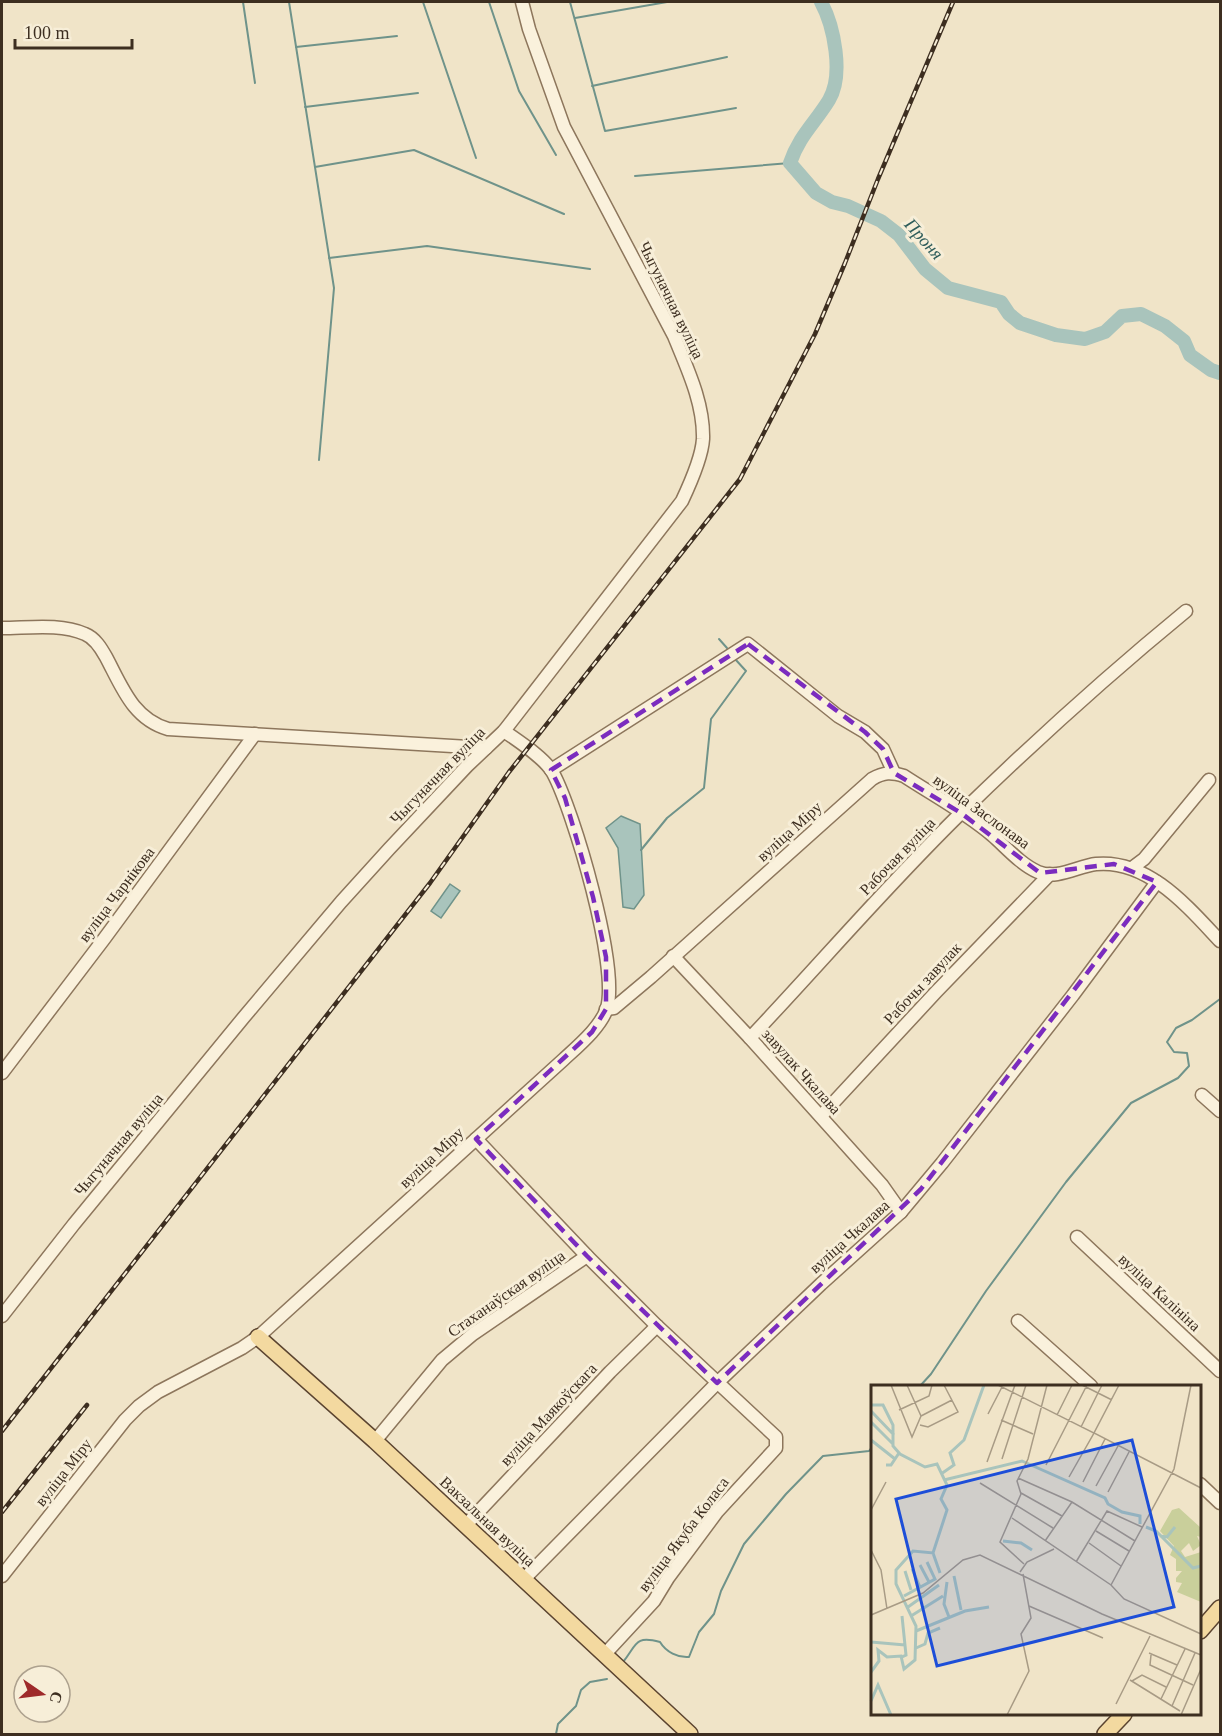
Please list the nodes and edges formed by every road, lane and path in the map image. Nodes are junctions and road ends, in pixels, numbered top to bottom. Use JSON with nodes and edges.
{"nodes":[{"id":1,"x":522,"y":2,"type":"edge"},
{"id":2,"x":1185,"y":610,"type":"dead end"},
{"id":3,"x":2,"y":628,"type":"edge"},
{"id":4,"x":504,"y":731,"type":"junction"},
{"id":5,"x":255,"y":734,"type":"junction"},
{"id":6,"x":486,"y":748,"type":"junction"},
{"id":7,"x":551,"y":770,"type":"junction"},
{"id":8,"x":894,"y":773,"type":"junction"},
{"id":9,"x":1209,"y":780,"type":"dead end"},
{"id":10,"x":961,"y":813,"type":"junction"},
{"id":11,"x":1132,"y":868,"type":"junction"},
{"id":12,"x":1050,"y":874,"type":"junction"},
{"id":13,"x":1157,"y":882,"type":"junction"},
{"id":14,"x":1221,"y":941,"type":"edge"},
{"id":15,"x":673,"y":956,"type":"junction"},
{"id":16,"x":606,"y":1009,"type":"junction"},
{"id":17,"x":750,"y":1038,"type":"junction"},
{"id":18,"x":2,"y":1073,"type":"edge"},
{"id":19,"x":1202,"y":1095,"type":"dead end"},
{"id":20,"x":1221,"y":1111,"type":"edge"},
{"id":21,"x":821,"y":1116,"type":"junction"},
{"id":22,"x":476,"y":1138,"type":"junction"},
{"id":23,"x":901,"y":1212,"type":"junction"},
{"id":24,"x":1077,"y":1237,"type":"dead end"},
{"id":25,"x":587,"y":1256,"type":"junction"},
{"id":26,"x":2,"y":1316,"type":"edge"},
{"id":27,"x":1018,"y":1321,"type":"dead end"},
{"id":28,"x":657,"y":1326,"type":"junction"},
{"id":29,"x":258,"y":1337,"type":"junction"},
{"id":30,"x":1221,"y":1371,"type":"edge"},
{"id":31,"x":717,"y":1383,"type":"junction"},
{"id":32,"x":1090,"y":1385,"type":"edge"},
{"id":33,"x":375,"y":1441,"type":"junction"},
{"id":34,"x":1201,"y":1485,"type":"edge"},
{"id":35,"x":1221,"y":1503,"type":"edge"},
{"id":36,"x":465,"y":1526,"type":"junction"},
{"id":37,"x":2,"y":1576,"type":"edge"},
{"id":38,"x":524,"y":1579,"type":"junction"},
{"id":39,"x":1221,"y":1608,"type":"edge"},
{"id":40,"x":1201,"y":1625,"type":"edge"},
{"id":41,"x":604,"y":1654,"type":"junction"},
{"id":42,"x":1122,"y":1715,"type":"edge"},
{"id":43,"x":690,"y":1734,"type":"edge"},
{"id":44,"x":1105,"y":1734,"type":"edge"}],
"edges":[{"from":1,"to":4,"type":"street","name":"Чыгуначная вуліца"},
{"from":2,"to":10,"type":"street","name":"Рабочая вуліца"},
{"from":3,"to":5,"type":"street"},
{"from":4,"to":6,"type":"street","name":"Чыгуначная вуліца"},
{"from":4,"to":7,"type":"street"},
{"from":5,"to":6,"type":"street"},
{"from":5,"to":18,"type":"street","name":"вуліца Чарнікова"},
{"from":6,"to":26,"type":"street","name":"Чыгуначная вуліца"},
{"from":7,"to":8,"type":"street"},
{"from":7,"to":16,"type":"street"},
{"from":8,"to":10,"type":"street","name":"вуліца Заслонава"},
{"from":8,"to":15,"type":"street","name":"вуліца Міру"},
{"from":9,"to":11,"type":"street"},
{"from":10,"to":12,"type":"street","name":"вуліца Заслонава"},
{"from":10,"to":17,"type":"street","name":"Рабочая вуліца"},
{"from":11,"to":12,"type":"street"},
{"from":11,"to":13,"type":"street"},
{"from":12,"to":21,"type":"street","name":"Рабочы завулак"},
{"from":13,"to":14,"type":"street"},
{"from":13,"to":23,"type":"street","name":"вуліца Чкалава"},
{"from":15,"to":16,"type":"street","name":"вуліца Міру"},
{"from":15,"to":17,"type":"street","name":"завулак Чкалава"},
{"from":16,"to":22,"type":"street","name":"вуліца Міру"},
{"from":17,"to":21,"type":"street","name":"завулак Чкалава"},
{"from":19,"to":20,"type":"street"},
{"from":21,"to":23,"type":"street","name":"завулак Чкалава"},
{"from":22,"to":25,"type":"street","name":"Стаханаўская вуліца"},
{"from":22,"to":29,"type":"street","name":"вуліца Міру"},
{"from":23,"to":31,"type":"street","name":"вуліца Чкалава"},
{"from":24,"to":30,"type":"street","name":"вуліца Калініна"},
{"from":25,"to":28,"type":"street","name":"Стаханаўская вуліца"},
{"from":25,"to":33,"type":"street","name":"Стаханаўская вуліца"},
{"from":27,"to":32,"type":"street"},
{"from":28,"to":31,"type":"street","name":"Стаханаўская вуліца"},
{"from":28,"to":36,"type":"street","name":"вуліца Маякоўскага"},
{"from":29,"to":33,"type":"main road","name":"Вакзальная вуліца"},
{"from":29,"to":37,"type":"street","name":"вуліца Міру"},
{"from":31,"to":38,"type":"street","name":"вуліца Чкалава"},
{"from":31,"to":41,"type":"street","name":"вуліца Якуба Коласа"},
{"from":33,"to":36,"type":"main road","name":"Вакзальная вуліца"},
{"from":34,"to":35,"type":"street"},
{"from":36,"to":38,"type":"main road","name":"Вакзальная вуліца"},
{"from":38,"to":41,"type":"main road","name":"Вакзальная вуліца"},
{"from":39,"to":40,"type":"main road"},
{"from":41,"to":43,"type":"main road","name":"Вакзальная вуліца"},
{"from":42,"to":44,"type":"main road"}]}
